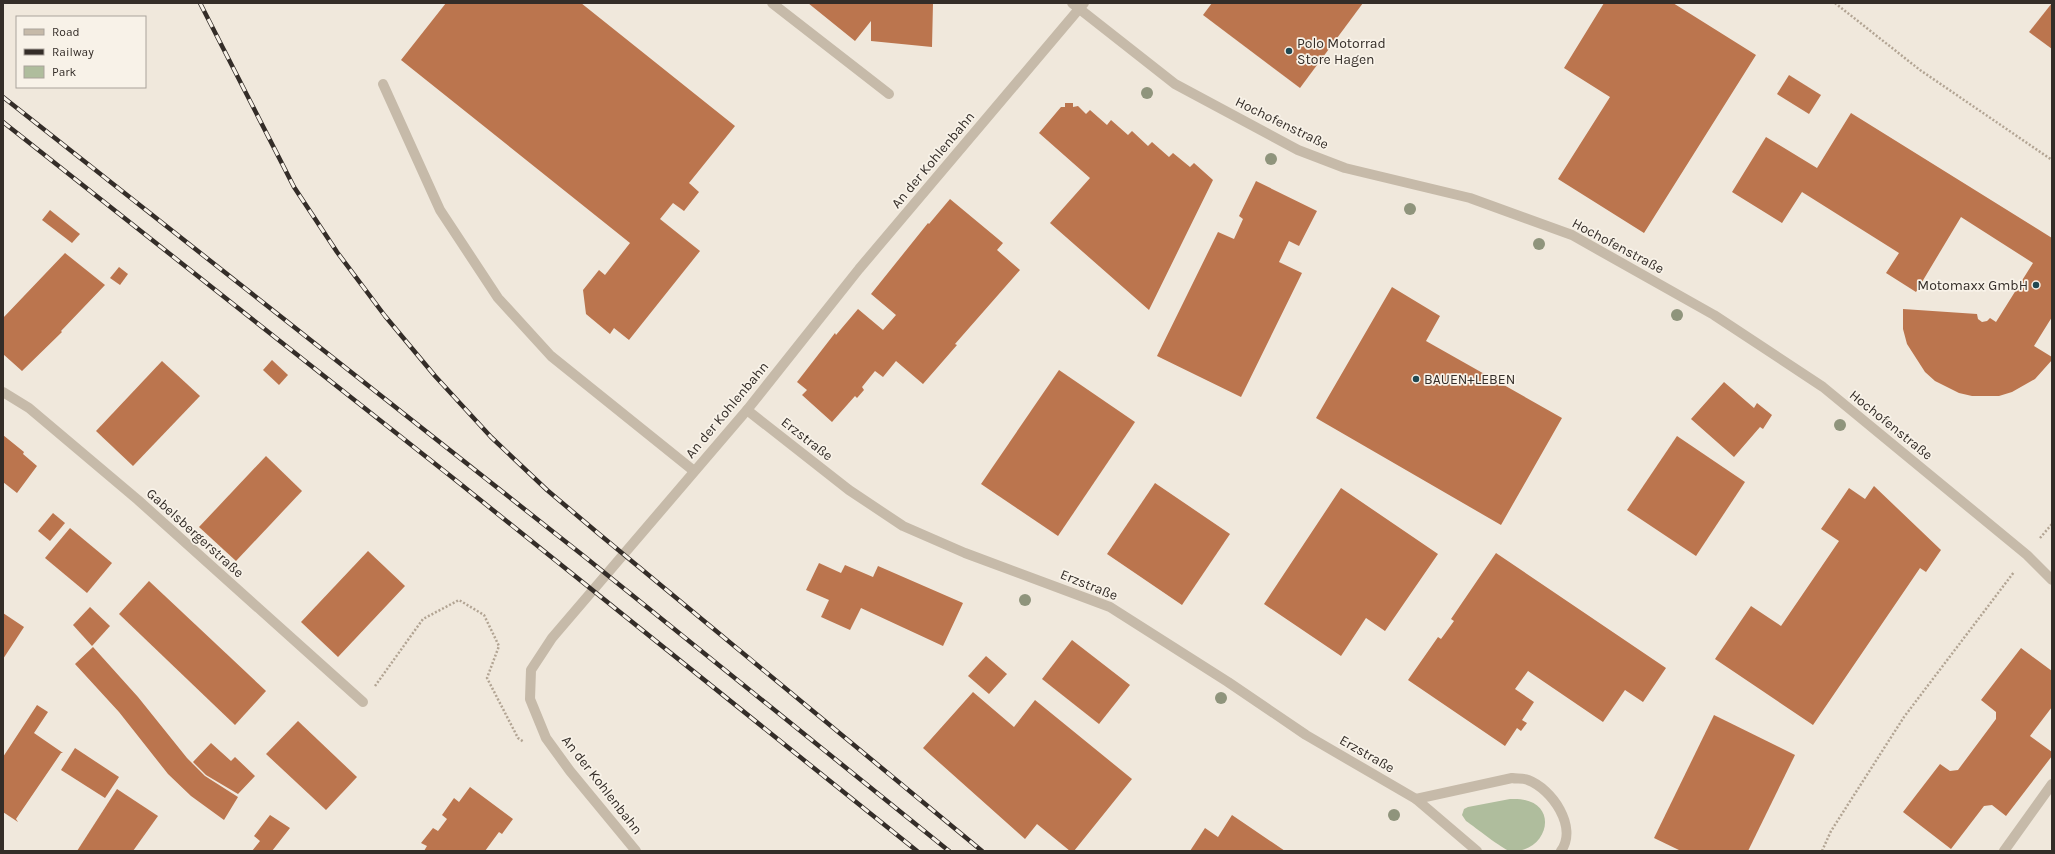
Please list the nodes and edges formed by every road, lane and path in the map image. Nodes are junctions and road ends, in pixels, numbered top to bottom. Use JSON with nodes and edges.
{"nodes":[{"id":1,"x":772,"y":3,"type":"edge"},
{"id":2,"x":1835,"y":3,"type":"edge"},
{"id":3,"x":1078,"y":5,"type":"edge"},
{"id":4,"x":383,"y":84,"type":"dead end"},
{"id":5,"x":889,"y":94,"type":"dead end"},
{"id":6,"x":2052,"y":160,"type":"edge"},
{"id":7,"x":3,"y":392,"type":"edge"},
{"id":8,"x":746,"y":410,"type":"junction"},
{"id":9,"x":694,"y":471,"type":"junction"},
{"id":10,"x":2052,"y":524,"type":"edge"},
{"id":11,"x":2041,"y":537,"type":"dead end"},
{"id":12,"x":2027,"y":555,"type":"junction"},
{"id":13,"x":2052,"y":580,"type":"edge"},
{"id":14,"x":363,"y":702,"type":"joint"},
{"id":15,"x":531,"y":746,"type":"dead end"},
{"id":16,"x":2052,"y":784,"type":"edge"},
{"id":17,"x":1416,"y":800,"type":"junction"},
{"id":18,"x":636,"y":851,"type":"edge"},
{"id":19,"x":1477,"y":851,"type":"edge"},
{"id":20,"x":1561,"y":851,"type":"edge"},
{"id":21,"x":1822,"y":851,"type":"edge"},
{"id":22,"x":2004,"y":851,"type":"edge"}],
"edges":[{"from":1,"to":5,"type":"street"},
{"from":2,"to":6,"type":"path"},
{"from":3,"to":8,"type":"street","name":"An der Kohlenbahn"},
{"from":3,"to":12,"type":"street","name":"Hochofenstraße"},
{"from":4,"to":9,"type":"street"},
{"from":7,"to":14,"type":"street","name":"Gabelsbergerstraße"},
{"from":8,"to":9,"type":"street","name":"An der Kohlenbahn"},
{"from":8,"to":17,"type":"street","name":"Erzstraße"},
{"from":9,"to":18,"type":"street","name":"An der Kohlenbahn"},
{"from":10,"to":11,"type":"path"},
{"from":12,"to":13,"type":"street","name":"Hochofenstraße"},
{"from":12,"to":21,"type":"path"},
{"from":14,"to":15,"type":"path"},
{"from":16,"to":22,"type":"street"},
{"from":17,"to":19,"type":"street","name":"Erzstraße"},
{"from":17,"to":20,"type":"street"}]}
